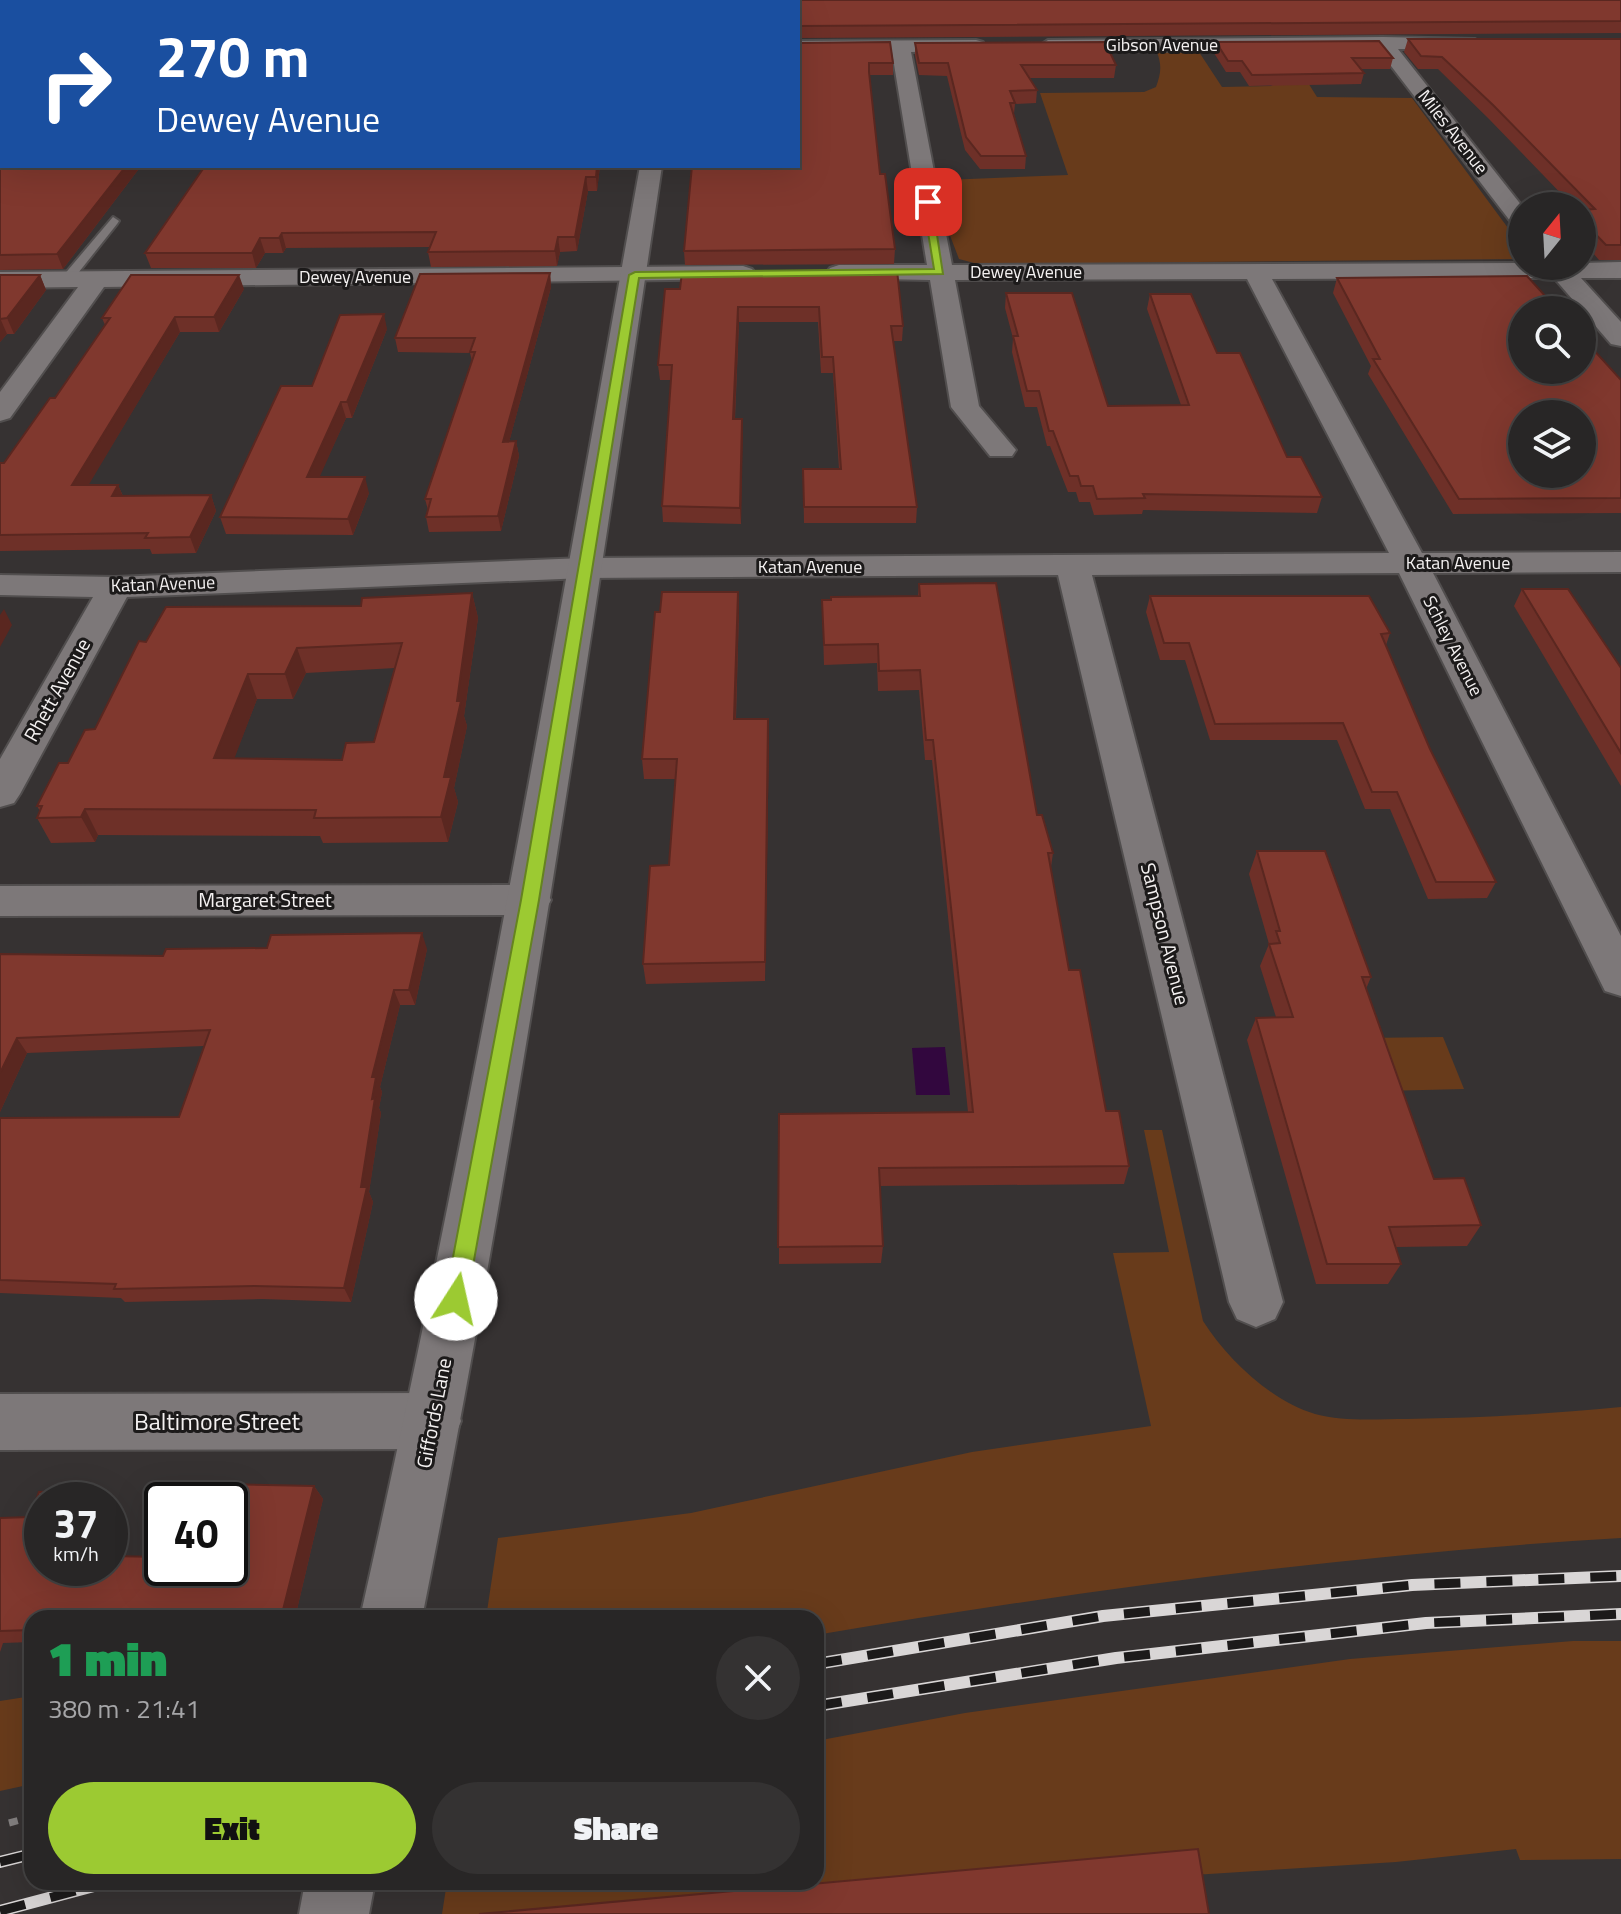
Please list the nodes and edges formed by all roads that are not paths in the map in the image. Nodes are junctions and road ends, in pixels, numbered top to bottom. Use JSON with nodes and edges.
{"nodes":[{"id":1,"x":1383,"y":43,"type":"junction"},
{"id":2,"x":1494,"y":43,"type":"edge"},
{"id":3,"x":995,"y":46,"type":"edge"},
{"id":4,"x":1026,"y":46,"type":"edge"},
{"id":5,"x":800,"y":47,"type":"edge"},
{"id":6,"x":901,"y":47,"type":"junction"},
{"id":7,"x":651,"y":168,"type":"edge"},
{"id":8,"x":1508,"y":203,"type":"edge"},
{"id":9,"x":113,"y":221,"type":"dead end"},
{"id":10,"x":1508,"y":269,"type":"edge"},
{"id":11,"x":1596,"y":269,"type":"edge"},
{"id":12,"x":1621,"y":270,"type":"edge"},
{"id":13,"x":940,"y":272,"type":"junction"},
{"id":14,"x":816,"y":273,"type":"edge"},
{"id":15,"x":1256,"y":273,"type":"junction"},
{"id":16,"x":770,"y":274,"type":"edge"},
{"id":17,"x":635,"y":275,"type":"junction"},
{"id":18,"x":67,"y":279,"type":"junction"},
{"id":19,"x":97,"y":279,"type":"junction"},
{"id":20,"x":0,"y":280,"type":"edge"},
{"id":21,"x":1570,"y":280,"type":"edge"},
{"id":22,"x":1621,"y":338,"type":"edge"},
{"id":23,"x":0,"y":412,"type":"edge"},
{"id":24,"x":1001,"y":450,"type":"dead end"},
{"id":25,"x":1621,"y":562,"type":"edge"},
{"id":26,"x":1411,"y":563,"type":"junction"},
{"id":27,"x":1073,"y":567,"type":"junction"},
{"id":28,"x":584,"y":568,"type":"junction"},
{"id":29,"x":0,"y":585,"type":"edge"},
{"id":30,"x":115,"y":587,"type":"junction"},
{"id":31,"x":0,"y":794,"type":"edge"},
{"id":32,"x":530,"y":900,"type":"junction"},
{"id":33,"x":0,"y":901,"type":"edge"},
{"id":34,"x":1621,"y":979,"type":"edge"},
{"id":35,"x":1256,"y":1302,"type":"dead end"},
{"id":36,"x":433,"y":1421,"type":"junction"},
{"id":37,"x":0,"y":1422,"type":"edge"},
{"id":38,"x":393,"y":1608,"type":"edge"},
{"id":39,"x":338,"y":1890,"type":"edge"},
{"id":40,"x":334,"y":1914,"type":"edge"}],
"edges":[{"from":1,"to":2,"type":"street","name":"Gibson Avenue"},
{"from":1,"to":4,"type":"street","name":"Gibson Avenue"},
{"from":1,"to":8,"type":"street","name":"Miles Avenue"},
{"from":3,"to":6,"type":"street"},
{"from":5,"to":6,"type":"street"},
{"from":6,"to":13,"type":"street"},
{"from":7,"to":17,"type":"street","name":"Giffords Lane"},
{"from":9,"to":18,"type":"lane"},
{"from":10,"to":15,"type":"street","name":"Dewey Avenue"},
{"from":11,"to":12,"type":"street","name":"Dewey Avenue"},
{"from":13,"to":14,"type":"street","name":"Dewey Avenue"},
{"from":13,"to":15,"type":"street","name":"Dewey Avenue"},
{"from":13,"to":24,"type":"street"},
{"from":15,"to":26,"type":"street","name":"Schley Avenue"},
{"from":16,"to":17,"type":"street","name":"Dewey Avenue"},
{"from":17,"to":19,"type":"street","name":"Dewey Avenue"},
{"from":17,"to":28,"type":"street","name":"Giffords Lane"},
{"from":18,"to":19,"type":"street","name":"Dewey Avenue"},
{"from":18,"to":20,"type":"street","name":"Dewey Avenue"},
{"from":19,"to":23,"type":"street"},
{"from":21,"to":22,"type":"street"},
{"from":25,"to":26,"type":"street","name":"Katan Avenue"},
{"from":26,"to":27,"type":"street","name":"Katan Avenue"},
{"from":26,"to":34,"type":"street","name":"Schley Avenue"},
{"from":27,"to":28,"type":"street","name":"Katan Avenue"},
{"from":27,"to":35,"type":"street","name":"Sampson Avenue"},
{"from":28,"to":30,"type":"street","name":"Katan Avenue"},
{"from":28,"to":32,"type":"street","name":"Giffords Lane"},
{"from":29,"to":30,"type":"street","name":"Katan Avenue"},
{"from":30,"to":31,"type":"street","name":"Rhett Avenue"},
{"from":32,"to":33,"type":"street","name":"Margaret Street"},
{"from":32,"to":36,"type":"street","name":"Giffords Lane"},
{"from":36,"to":37,"type":"street","name":"Baltimore Street"},
{"from":36,"to":38,"type":"street","name":"Giffords Lane"},
{"from":39,"to":40,"type":"street"}]}
